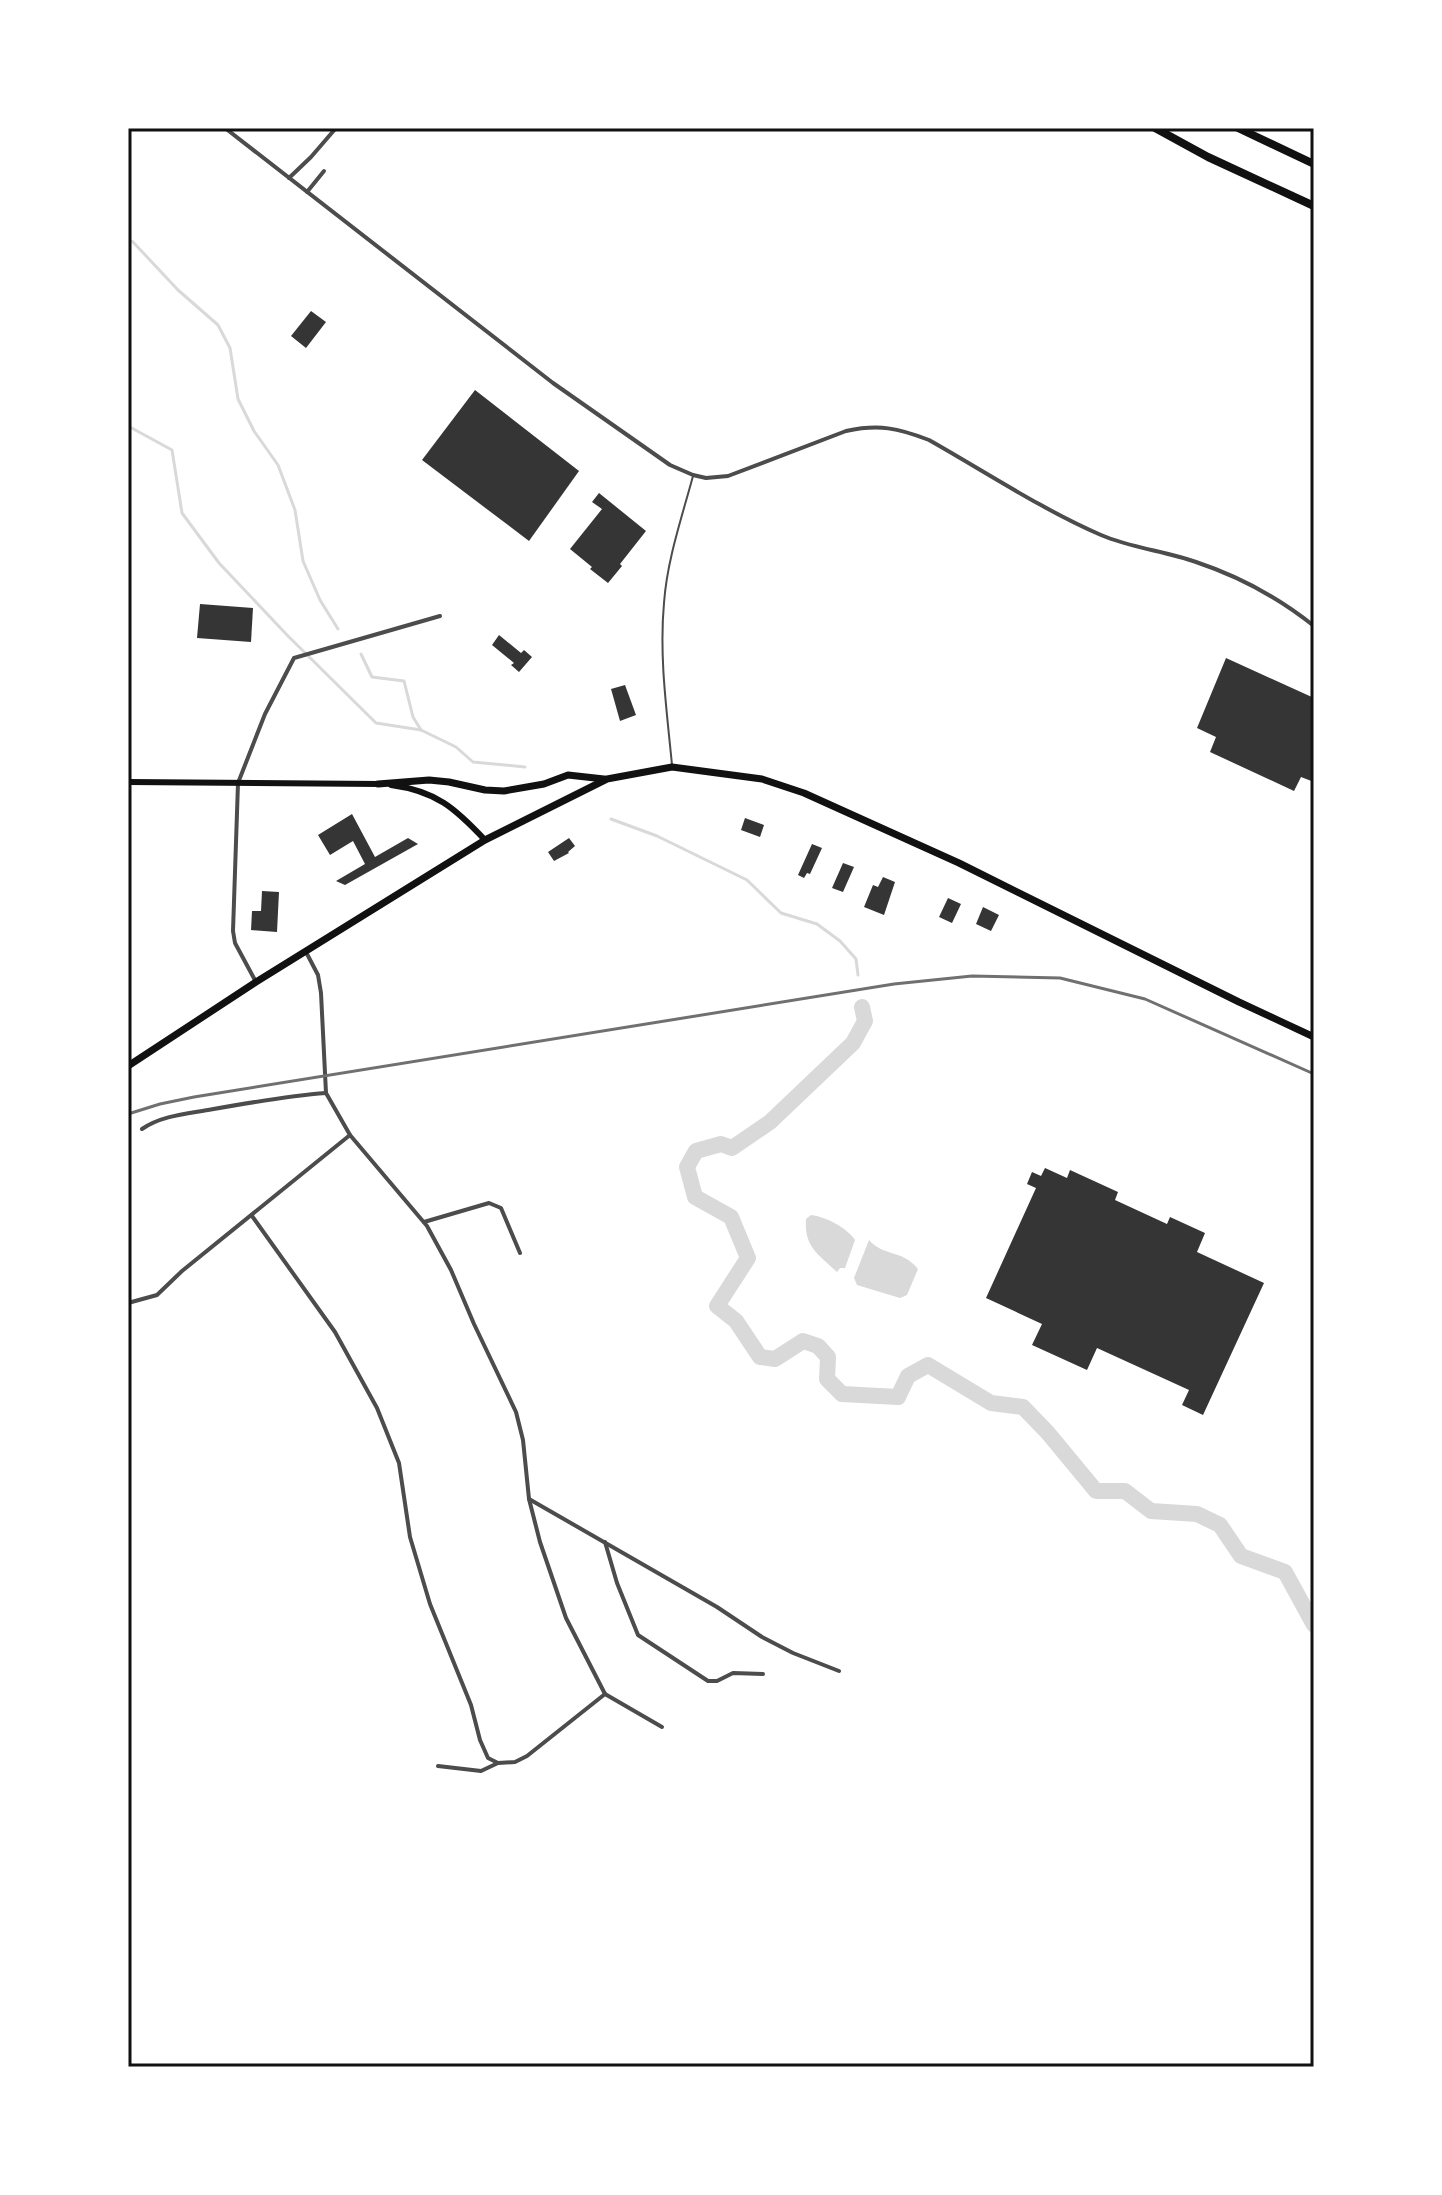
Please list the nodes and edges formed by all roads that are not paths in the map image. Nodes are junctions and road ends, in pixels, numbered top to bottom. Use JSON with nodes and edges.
{"nodes":[{"id":1,"x":225,"y":128,"type":"edge"},
{"id":2,"x":336,"y":128,"type":"edge"},
{"id":3,"x":1155,"y":128,"type":"edge"},
{"id":4,"x":1238,"y":128,"type":"edge"},
{"id":5,"x":1314,"y":164,"type":"edge"},
{"id":6,"x":324,"y":171,"type":"dead end"},
{"id":7,"x":289,"y":178,"type":"junction"},
{"id":8,"x":307,"y":192,"type":"junction"},
{"id":9,"x":1314,"y":206,"type":"edge"},
{"id":10,"x":693,"y":475,"type":"junction"},
{"id":11,"x":440,"y":616,"type":"dead end"},
{"id":12,"x":1314,"y":626,"type":"edge"},
{"id":13,"x":672,"y":767,"type":"junction"},
{"id":14,"x":607,"y":779,"type":"junction"},
{"id":15,"x":128,"y":782,"type":"edge"},
{"id":16,"x":238,"y":783,"type":"junction"},
{"id":17,"x":378,"y":784,"type":"junction"},
{"id":18,"x":485,"y":840,"type":"junction"},
{"id":19,"x":306,"y":950,"type":"junction"},
{"id":20,"x":256,"y":982,"type":"junction"},
{"id":21,"x":1314,"y":1037,"type":"edge"},
{"id":22,"x":128,"y":1066,"type":"edge"},
{"id":23,"x":326,"y":1093,"type":"junction"},
{"id":24,"x":142,"y":1129,"type":"dead end"},
{"id":25,"x":350,"y":1135,"type":"junction"},
{"id":26,"x":252,"y":1216,"type":"junction"},
{"id":27,"x":424,"y":1222,"type":"junction"},
{"id":28,"x":520,"y":1253,"type":"dead end"},
{"id":29,"x":128,"y":1303,"type":"edge"},
{"id":30,"x":529,"y":1499,"type":"junction"},
{"id":31,"x":605,"y":1542,"type":"junction"},
{"id":32,"x":839,"y":1671,"type":"dead end"},
{"id":33,"x":763,"y":1674,"type":"dead end"},
{"id":34,"x":605,"y":1694,"type":"junction"},
{"id":35,"x":662,"y":1727,"type":"dead end"},
{"id":36,"x":498,"y":1763,"type":"junction"},
{"id":37,"x":438,"y":1766,"type":"dead end"}],
"edges":[{"from":1,"to":7,"type":"street"},
{"from":2,"to":7,"type":"street"},
{"from":3,"to":9,"type":"highway"},
{"from":4,"to":5,"type":"highway"},
{"from":6,"to":8,"type":"street"},
{"from":7,"to":8,"type":"street"},
{"from":8,"to":10,"type":"street"},
{"from":10,"to":12,"type":"street"},
{"from":10,"to":13,"type":"lane"},
{"from":11,"to":16,"type":"street"},
{"from":13,"to":14,"type":"main road"},
{"from":13,"to":21,"type":"main road"},
{"from":14,"to":17,"type":"main road"},
{"from":14,"to":18,"type":"main road"},
{"from":15,"to":16,"type":"main road"},
{"from":16,"to":17,"type":"main road"},
{"from":16,"to":20,"type":"street"},
{"from":17,"to":18,"type":"main road"},
{"from":18,"to":19,"type":"main road"},
{"from":19,"to":20,"type":"main road"},
{"from":19,"to":23,"type":"street"},
{"from":20,"to":22,"type":"main road"},
{"from":23,"to":24,"type":"street"},
{"from":23,"to":25,"type":"street"},
{"from":25,"to":26,"type":"street"},
{"from":25,"to":27,"type":"street"},
{"from":26,"to":29,"type":"street"},
{"from":26,"to":36,"type":"street"},
{"from":27,"to":28,"type":"street"},
{"from":27,"to":30,"type":"street"},
{"from":30,"to":31,"type":"street"},
{"from":30,"to":34,"type":"street"},
{"from":31,"to":32,"type":"street"},
{"from":31,"to":33,"type":"street"},
{"from":34,"to":35,"type":"street"},
{"from":34,"to":36,"type":"street"},
{"from":36,"to":37,"type":"street"}]}
